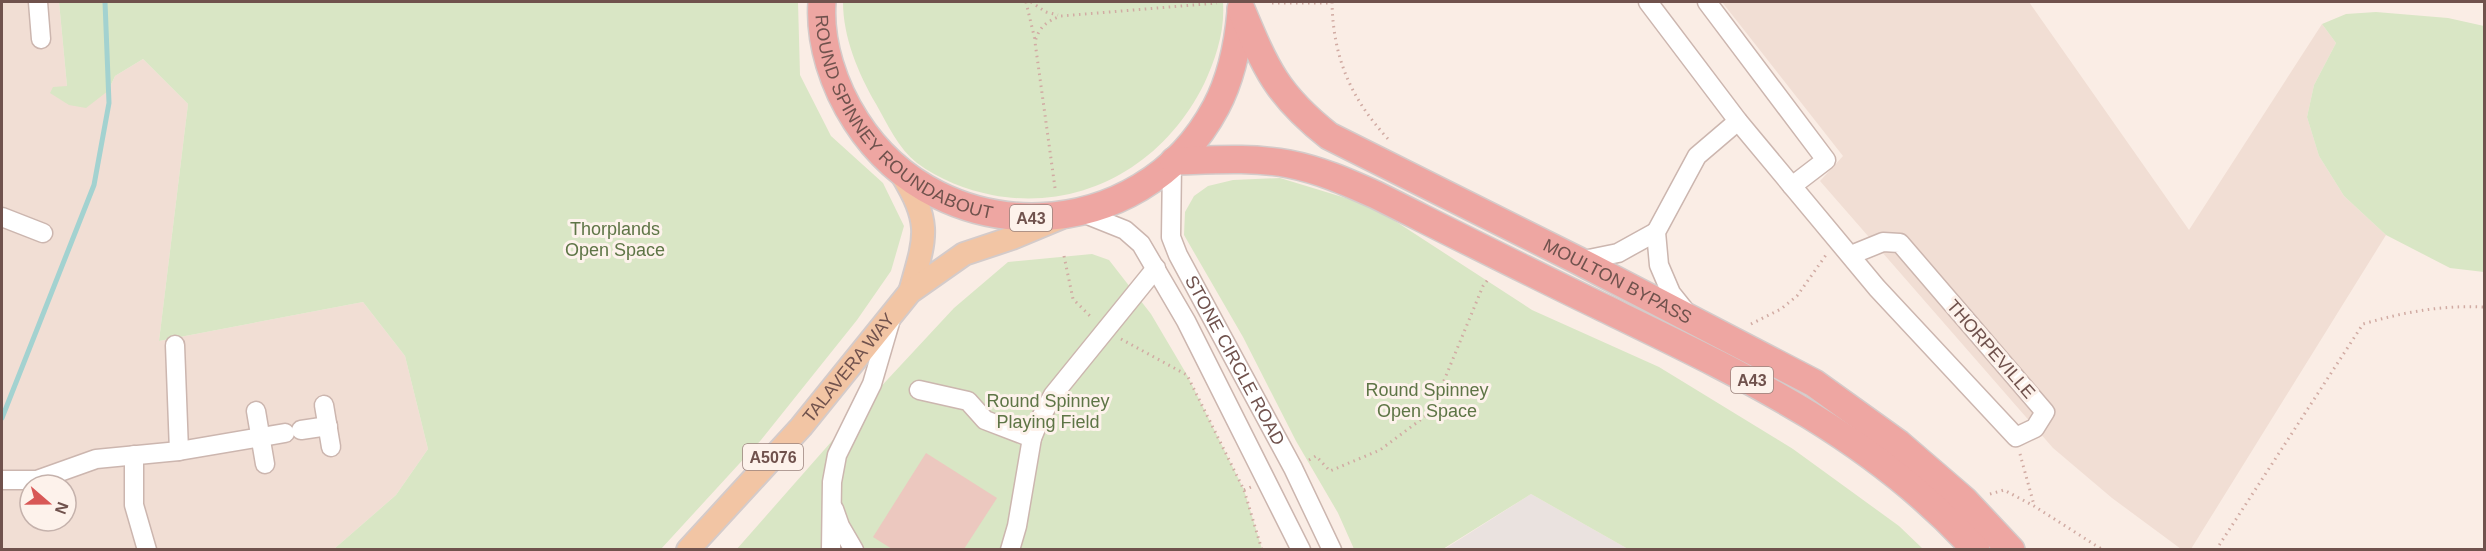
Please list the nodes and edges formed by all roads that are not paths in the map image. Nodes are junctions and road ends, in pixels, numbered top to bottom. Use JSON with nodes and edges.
{"nodes":[{"id":1,"x":38,"y":2,"type":"edge"},
{"id":2,"x":1648,"y":2,"type":"edge"},
{"id":3,"x":1707,"y":2,"type":"edge"},
{"id":4,"x":821,"y":5,"type":"edge"},
{"id":5,"x":1233,"y":5,"type":"edge"},
{"id":6,"x":41,"y":39,"type":"dead end"},
{"id":7,"x":1738,"y":121,"type":"junction"},
{"id":8,"x":1173,"y":163,"type":"junction"},
{"id":9,"x":901,"y":172,"type":"junction"},
{"id":10,"x":1792,"y":186,"type":"junction"},
{"id":11,"x":1073,"y":214,"type":"junction"},
{"id":12,"x":2,"y":217,"type":"edge"},
{"id":13,"x":1656,"y":232,"type":"junction"},
{"id":14,"x":43,"y":233,"type":"dead end"},
{"id":15,"x":1851,"y":255,"type":"junction"},
{"id":16,"x":1579,"y":261,"type":"junction"},
{"id":17,"x":1156,"y":268,"type":"junction"},
{"id":18,"x":910,"y":292,"type":"junction"},
{"id":19,"x":892,"y":314,"type":"junction"},
{"id":20,"x":1690,"y":318,"type":"junction"},
{"id":21,"x":175,"y":345,"type":"dead end"},
{"id":22,"x":919,"y":390,"type":"dead end"},
{"id":23,"x":324,"y":405,"type":"dead end"},
{"id":24,"x":256,"y":411,"type":"dead end"},
{"id":25,"x":328,"y":426,"type":"junction"},
{"id":26,"x":260,"y":437,"type":"junction"},
{"id":27,"x":1032,"y":438,"type":"junction"},
{"id":28,"x":331,"y":447,"type":"dead end"},
{"id":29,"x":179,"y":451,"type":"junction"},
{"id":30,"x":134,"y":455,"type":"junction"},
{"id":31,"x":265,"y":464,"type":"dead end"},
{"id":32,"x":2,"y":480,"type":"edge"},
{"id":33,"x":831,"y":498,"type":"junction"},
{"id":34,"x":147,"y":549,"type":"edge"},
{"id":35,"x":688,"y":549,"type":"edge"},
{"id":36,"x":831,"y":549,"type":"edge"},
{"id":37,"x":854,"y":549,"type":"edge"},
{"id":38,"x":1010,"y":549,"type":"edge"},
{"id":39,"x":1301,"y":549,"type":"edge"},
{"id":40,"x":1332,"y":549,"type":"edge"},
{"id":41,"x":1976,"y":549,"type":"edge"},
{"id":42,"x":2011,"y":549,"type":"edge"}],
"edges":[{"from":1,"to":6,"type":"street"},
{"from":2,"to":7,"type":"street"},
{"from":3,"to":10,"type":"street"},
{"from":4,"to":9,"type":"highway","name":"ROUND SPINNEY ROUNDABOUT","number":"A43"},
{"from":5,"to":8,"type":"highway","name":"ROUND SPINNEY ROUNDABOUT","number":"A43"},
{"from":5,"to":16,"type":"highway","name":"MOULTON BYPASS","number":"A43"},
{"from":7,"to":10,"type":"street"},
{"from":7,"to":13,"type":"street"},
{"from":8,"to":11,"type":"highway","name":"ROUND SPINNEY ROUNDABOUT","number":"A43"},
{"from":8,"to":40,"type":"street","name":"STONE CIRCLE ROAD"},
{"from":8,"to":41,"type":"highway","name":"MOULTON BYPASS","number":"A43"},
{"from":9,"to":11,"type":"highway","name":"ROUND SPINNEY ROUNDABOUT","number":"A43"},
{"from":9,"to":18,"type":"main road","name":"TALAVERA WAY","number":"A5076"},
{"from":10,"to":15,"type":"street"},
{"from":11,"to":17,"type":"street","name":"STONE CIRCLE ROAD"},
{"from":11,"to":18,"type":"main road","name":"TALAVERA WAY","number":"A5076"},
{"from":12,"to":14,"type":"street"},
{"from":13,"to":16,"type":"street"},
{"from":13,"to":20,"type":"street"},
{"from":15,"to":15,"type":"street","name":"THORPEVILLE"},
{"from":16,"to":20,"type":"highway","name":"MOULTON BYPASS","number":"A43"},
{"from":17,"to":27,"type":"street"},
{"from":17,"to":39,"type":"street","name":"STONE CIRCLE ROAD"},
{"from":18,"to":19,"type":"main road","name":"TALAVERA WAY","number":"A5076"},
{"from":19,"to":33,"type":"street"},
{"from":19,"to":35,"type":"main road","name":"TALAVERA WAY","number":"A5076"},
{"from":20,"to":42,"type":"highway","name":"MOULTON BYPASS","number":"A43"},
{"from":21,"to":29,"type":"street"},
{"from":22,"to":27,"type":"street"},
{"from":23,"to":25,"type":"street"},
{"from":24,"to":26,"type":"street"},
{"from":25,"to":26,"type":"street"},
{"from":25,"to":28,"type":"street"},
{"from":26,"to":29,"type":"street"},
{"from":26,"to":31,"type":"street"},
{"from":27,"to":38,"type":"street"},
{"from":29,"to":30,"type":"street"},
{"from":30,"to":32,"type":"street"},
{"from":30,"to":34,"type":"street"},
{"from":33,"to":36,"type":"street"},
{"from":33,"to":37,"type":"street"}]}
